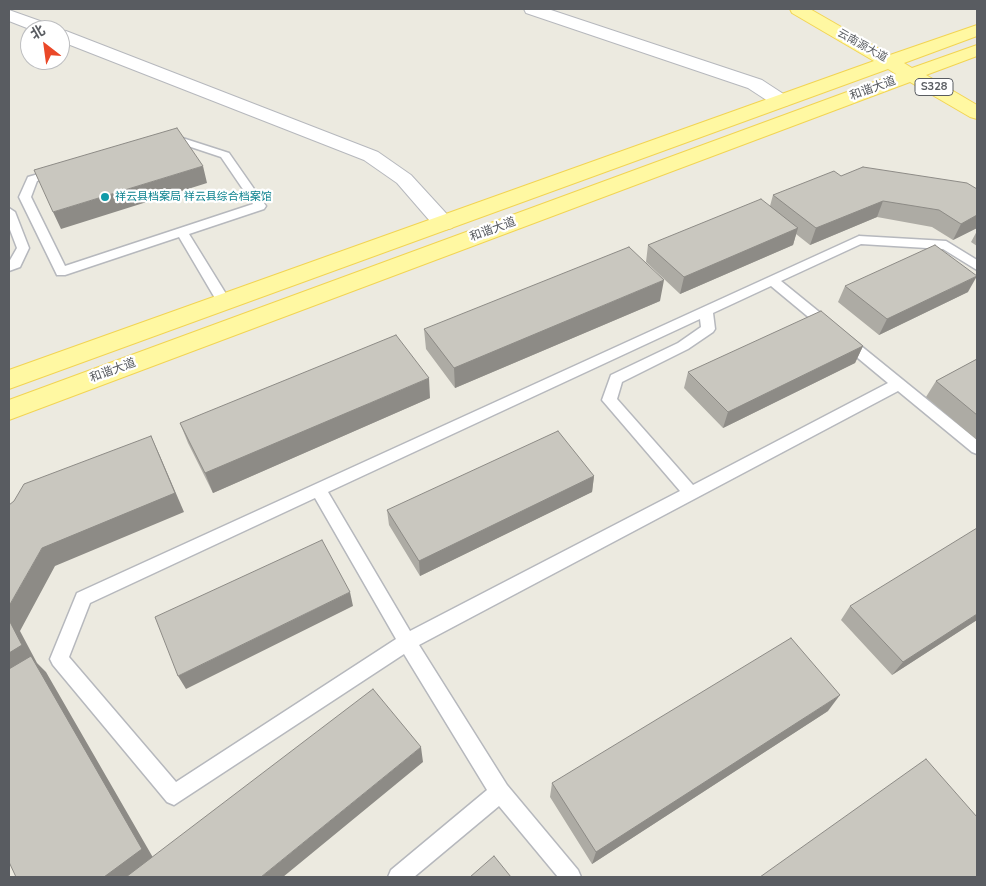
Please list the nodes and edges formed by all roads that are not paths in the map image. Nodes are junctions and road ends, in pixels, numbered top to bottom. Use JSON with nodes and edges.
{"nodes":[{"id":1,"x":532,"y":9,"type":"edge"},
{"id":2,"x":798,"y":9,"type":"edge"},
{"id":3,"x":9,"y":15,"type":"edge"},
{"id":4,"x":22,"y":20,"type":"edge"},
{"id":5,"x":977,"y":30,"type":"edge"},
{"id":6,"x":70,"y":39,"type":"edge"},
{"id":7,"x":977,"y":50,"type":"edge"},
{"id":8,"x":890,"y":62,"type":"junction"},
{"id":9,"x":912,"y":74,"type":"junction"},
{"id":10,"x":781,"y":101,"type":"junction"},
{"id":11,"x":977,"y":113,"type":"edge"},
{"id":12,"x":9,"y":212,"type":"edge"},
{"id":13,"x":444,"y":223,"type":"junction"},
{"id":14,"x":182,"y":232,"type":"junction"},
{"id":15,"x":977,"y":266,"type":"edge"},
{"id":16,"x":9,"y":267,"type":"edge"},
{"id":17,"x":772,"y":280,"type":"junction"},
{"id":18,"x":224,"y":302,"type":"junction"},
{"id":19,"x":706,"y":310,"type":"junction"},
{"id":20,"x":9,"y":380,"type":"edge"},
{"id":21,"x":898,"y":384,"type":"junction"},
{"id":22,"x":9,"y":410,"type":"edge"},
{"id":23,"x":977,"y":448,"type":"edge"},
{"id":24,"x":318,"y":490,"type":"junction"},
{"id":25,"x":691,"y":493,"type":"junction"},
{"id":26,"x":407,"y":642,"type":"junction"},
{"id":27,"x":500,"y":792,"type":"junction"},
{"id":28,"x":398,"y":877,"type":"edge"},
{"id":29,"x":571,"y":877,"type":"edge"}],
"edges":[{"from":1,"to":10,"type":"street"},
{"from":2,"to":8,"type":"main road","name":"云南源大道"},
{"from":3,"to":4,"type":"street"},
{"from":5,"to":8,"type":"main road","name":"和谐大道"},
{"from":6,"to":13,"type":"street"},
{"from":7,"to":9,"type":"main road","name":"和谐大道","number":"S328"},
{"from":8,"to":9,"type":"main road","name":"云南源大道","number":"S328"},
{"from":8,"to":10,"type":"main road","name":"和谐大道"},
{"from":9,"to":11,"type":"main road","name":"云南源大道","number":"S328"},
{"from":9,"to":22,"type":"main road","name":"和谐大道"},
{"from":10,"to":13,"type":"main road","name":"和谐大道"},
{"from":12,"to":16,"type":"lane"},
{"from":13,"to":18,"type":"main road","name":"和谐大道"},
{"from":14,"to":14,"type":"lane"},
{"from":14,"to":18,"type":"lane"},
{"from":15,"to":17,"type":"lane"},
{"from":17,"to":19,"type":"lane"},
{"from":17,"to":21,"type":"lane"},
{"from":18,"to":20,"type":"main road","name":"和谐大道"},
{"from":19,"to":24,"type":"lane"},
{"from":19,"to":25,"type":"lane"},
{"from":21,"to":23,"type":"lane"},
{"from":21,"to":25,"type":"lane"},
{"from":24,"to":26,"type":"lane"},
{"from":24,"to":26,"type":"lane"},
{"from":25,"to":26,"type":"lane"},
{"from":26,"to":27,"type":"lane"},
{"from":27,"to":28,"type":"lane"},
{"from":27,"to":29,"type":"lane"}]}
